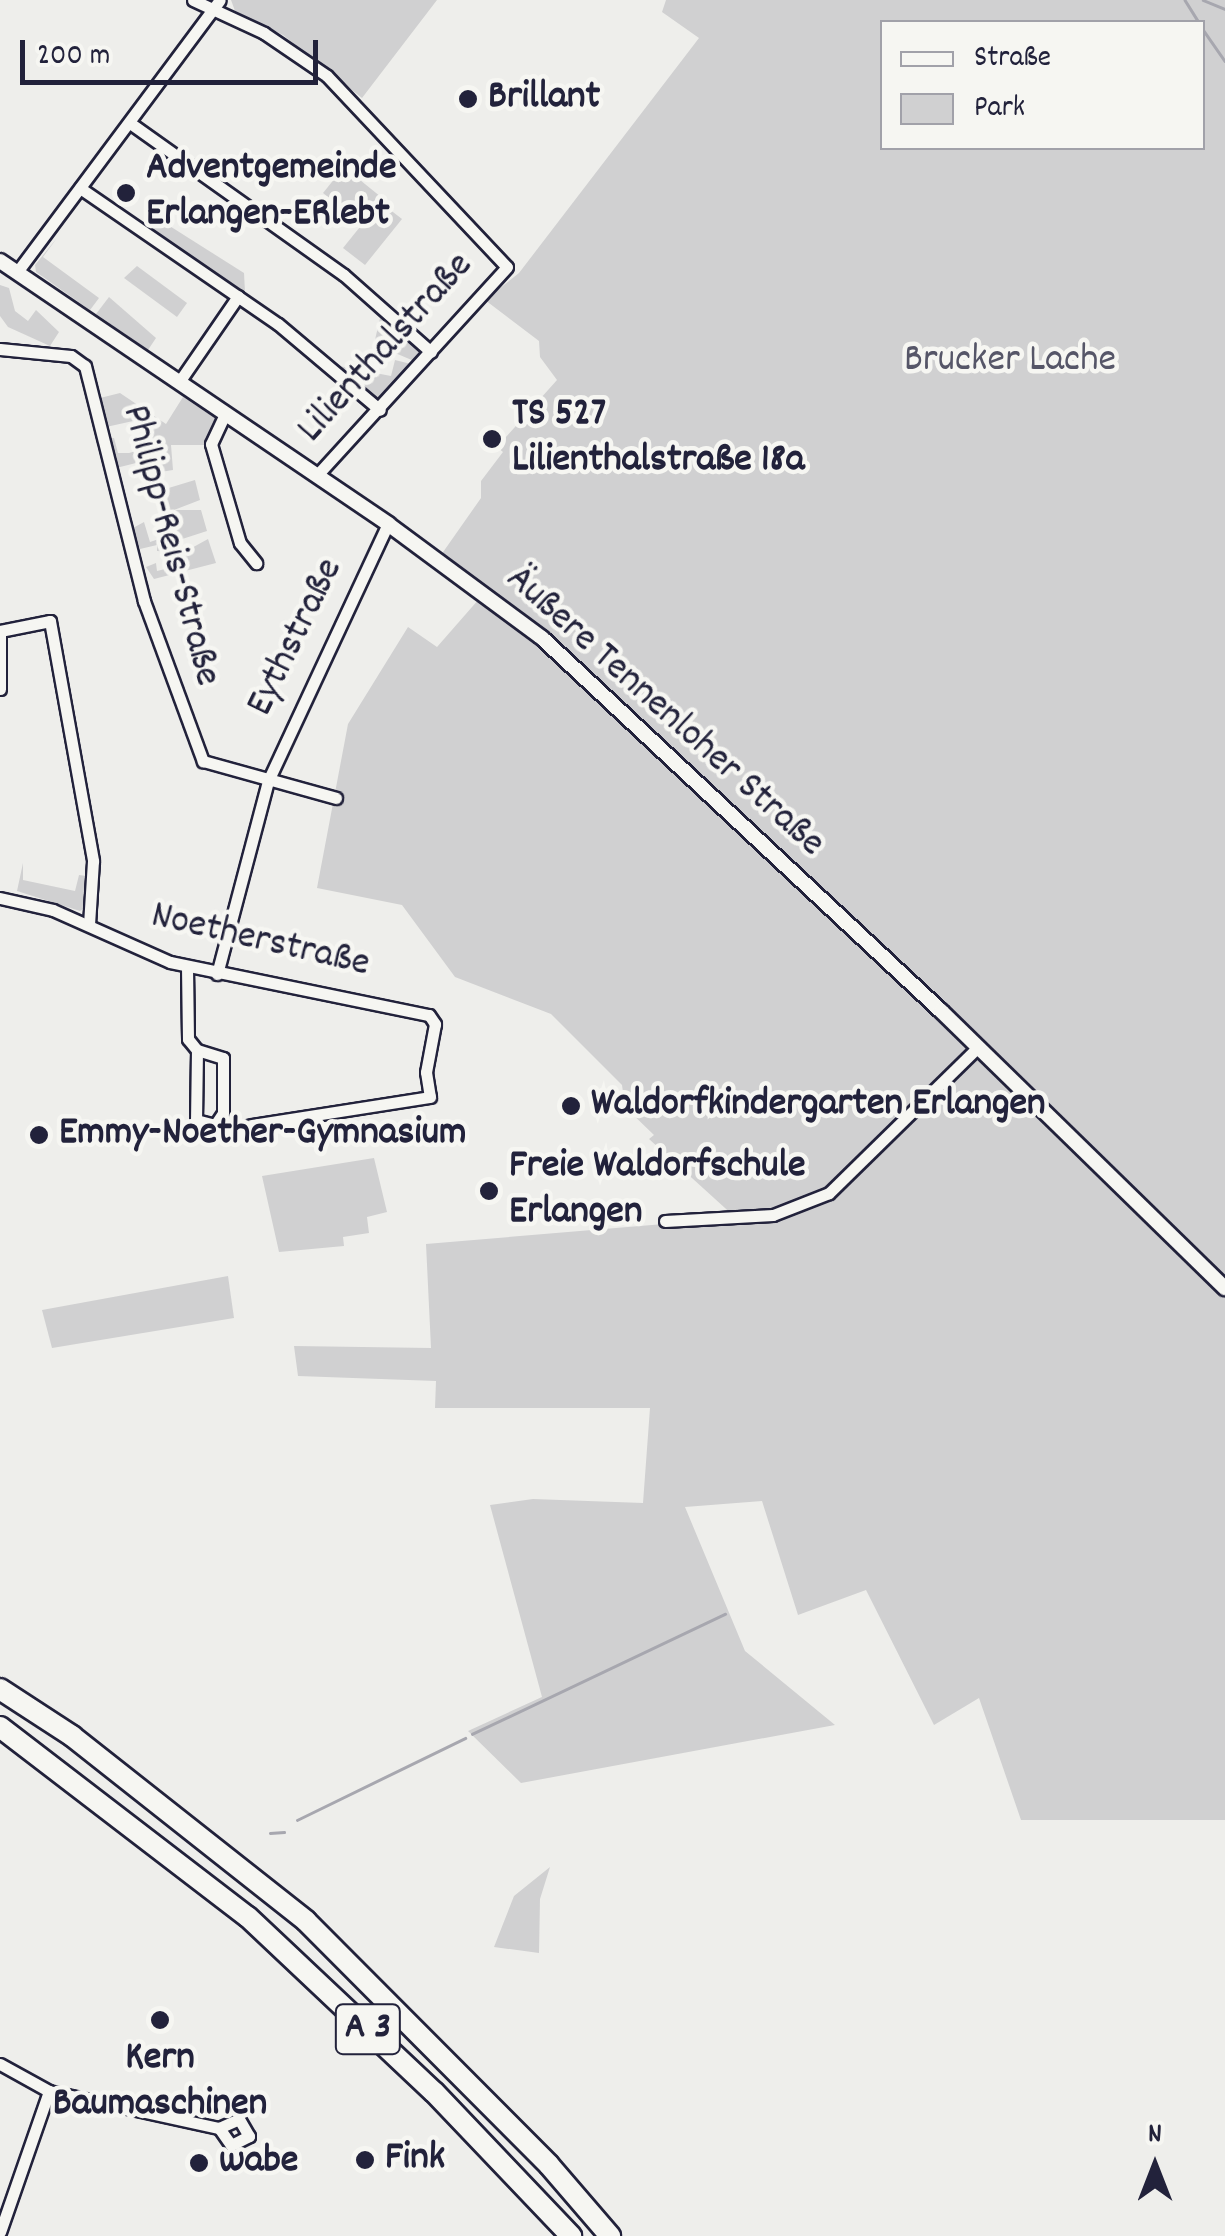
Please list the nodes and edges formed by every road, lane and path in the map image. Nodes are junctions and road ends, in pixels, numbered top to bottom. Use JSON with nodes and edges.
{"nodes":[{"id":1,"x":193,"y":0,"type":"edge"},
{"id":2,"x":217,"y":4,"type":"edge"},
{"id":3,"x":130,"y":123,"type":"junction"},
{"id":4,"x":80,"y":188,"type":"junction"},
{"id":5,"x":0,"y":261,"type":"edge"},
{"id":6,"x":17,"y":272,"type":"junction"},
{"id":7,"x":238,"y":296,"type":"junction"},
{"id":8,"x":0,"y":349,"type":"edge"},
{"id":9,"x":431,"y":352,"type":"junction"},
{"id":10,"x":178,"y":382,"type":"junction"},
{"id":11,"x":380,"y":410,"type":"junction"},
{"id":12,"x":225,"y":414,"type":"junction"},
{"id":13,"x":316,"y":476,"type":"junction"},
{"id":14,"x":388,"y":524,"type":"junction"},
{"id":15,"x":256,"y":563,"type":"dead end"},
{"id":16,"x":0,"y":632,"type":"edge"},
{"id":17,"x":0,"y":690,"type":"edge"},
{"id":18,"x":268,"y":781,"type":"junction"},
{"id":19,"x":336,"y":798,"type":"dead end"},
{"id":20,"x":0,"y":898,"type":"edge"},
{"id":21,"x":89,"y":924,"type":"junction"},
{"id":22,"x":187,"y":967,"type":"junction"},
{"id":23,"x":216,"y":974,"type":"junction"},
{"id":24,"x":978,"y":1047,"type":"junction"},
{"id":25,"x":197,"y":1050,"type":"junction"},
{"id":26,"x":250,"y":1125,"type":"dead end"},
{"id":27,"x":665,"y":1221,"type":"dead end"},
{"id":28,"x":1225,"y":1288,"type":"edge"},
{"id":29,"x":0,"y":1689,"type":"edge"},
{"id":30,"x":0,"y":1726,"type":"edge"},
{"id":31,"x":0,"y":1740,"type":"edge"},
{"id":32,"x":151,"y":1837,"type":"junction"},
{"id":33,"x":0,"y":2064,"type":"edge"},
{"id":34,"x":48,"y":2091,"type":"junction"},
{"id":35,"x":218,"y":2128,"type":"dead end"},
{"id":36,"x":0,"y":2232,"type":"edge"},
{"id":37,"x":571,"y":2236,"type":"edge"},
{"id":38,"x":610,"y":2236,"type":"edge"}],
"edges":[{"from":1,"to":2,"type":"street"},
{"from":2,"to":3,"type":"street"},
{"from":2,"to":9,"type":"street","name":"Lilienthalstraße"},
{"from":3,"to":4,"type":"street"},
{"from":3,"to":9,"type":"street"},
{"from":4,"to":6,"type":"street"},
{"from":4,"to":7,"type":"street"},
{"from":5,"to":6,"type":"street","name":"Äußere Tennenloher Straße"},
{"from":6,"to":10,"type":"street","name":"Äußere Tennenloher Straße"},
{"from":7,"to":10,"type":"street"},
{"from":7,"to":11,"type":"street"},
{"from":8,"to":18,"type":"street","name":"Philipp-Reis-Straße"},
{"from":9,"to":11,"type":"street","name":"Lilienthalstraße"},
{"from":10,"to":12,"type":"street","name":"Äußere Tennenloher Straße"},
{"from":11,"to":13,"type":"street","name":"Lilienthalstraße"},
{"from":12,"to":13,"type":"street","name":"Äußere Tennenloher Straße"},
{"from":12,"to":15,"type":"street"},
{"from":13,"to":14,"type":"street","name":"Äußere Tennenloher Straße"},
{"from":14,"to":18,"type":"street","name":"Eythstraße"},
{"from":14,"to":24,"type":"street","name":"Äußere Tennenloher Straße"},
{"from":16,"to":17,"type":"street"},
{"from":16,"to":21,"type":"street"},
{"from":18,"to":19,"type":"street","name":"Eythstraße"},
{"from":18,"to":23,"type":"street","name":"Eythstraße"},
{"from":20,"to":21,"type":"street","name":"Noetherstraße"},
{"from":21,"to":22,"type":"street","name":"Noetherstraße"},
{"from":22,"to":23,"type":"street","name":"Noetherstraße"},
{"from":22,"to":25,"type":"street"},
{"from":23,"to":26,"type":"street","name":"Noetherstraße"},
{"from":24,"to":27,"type":"street"},
{"from":24,"to":28,"type":"street","name":"Äußere Tennenloher Straße"},
{"from":25,"to":25,"type":"street"},
{"from":29,"to":38,"type":"highway","number":"A 3"},
{"from":30,"to":32,"type":"highway","number":"A 3"},
{"from":31,"to":32,"type":"highway"},
{"from":32,"to":37,"type":"highway","number":"A 3"},
{"from":33,"to":34,"type":"street"},
{"from":34,"to":35,"type":"street"},
{"from":34,"to":36,"type":"street"}]}
